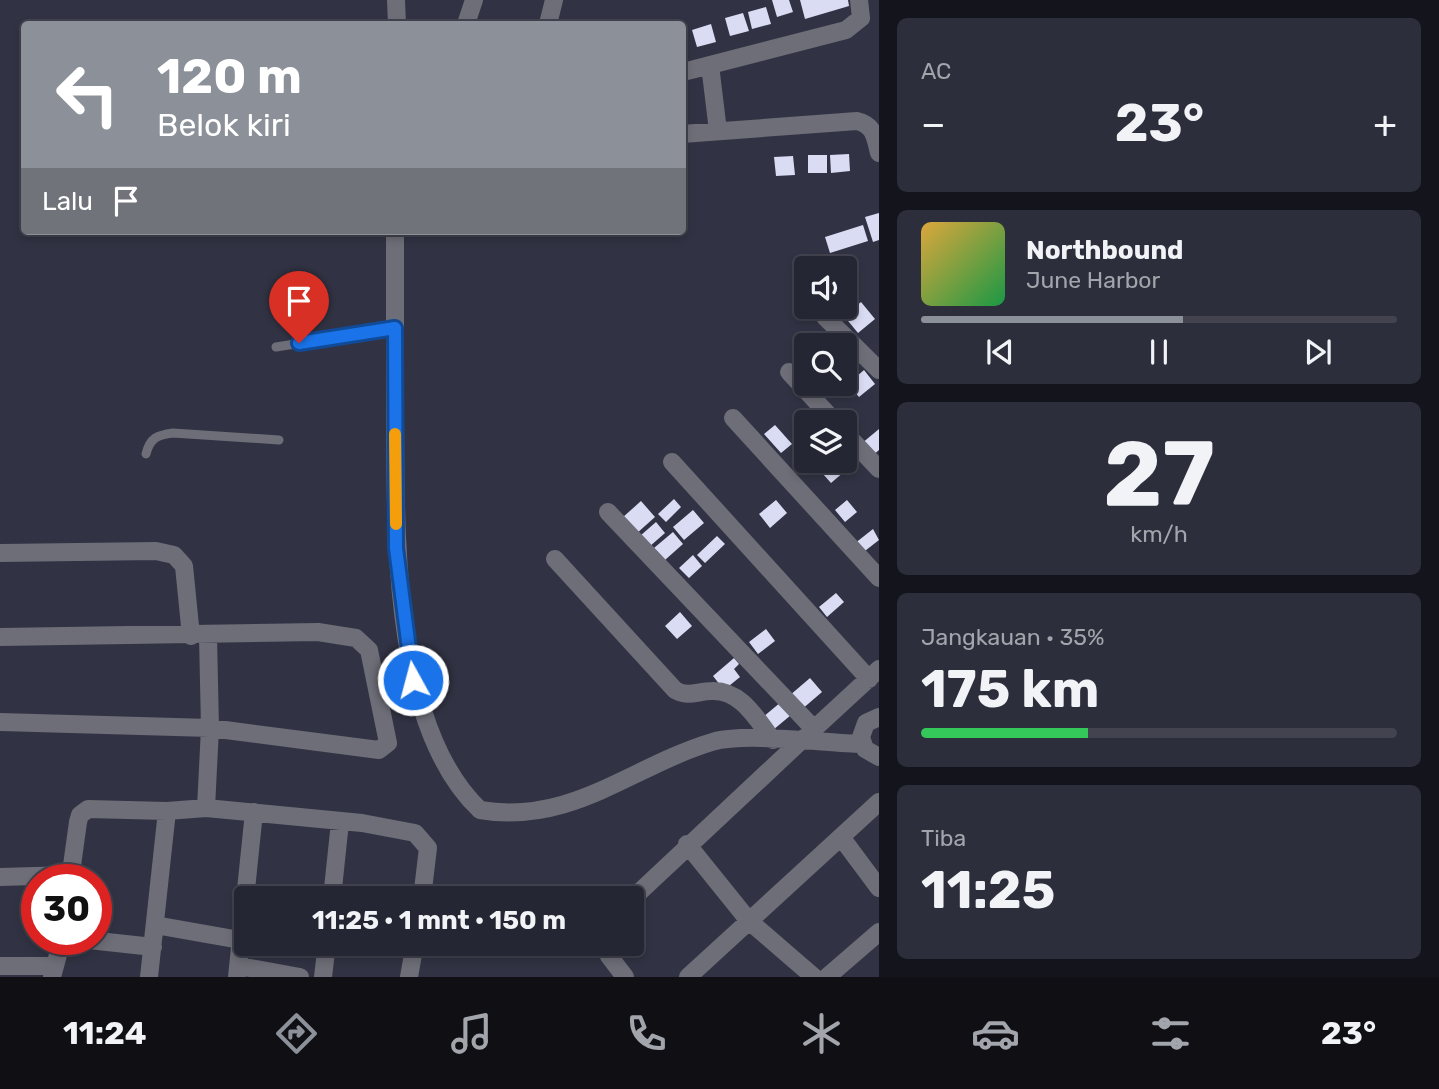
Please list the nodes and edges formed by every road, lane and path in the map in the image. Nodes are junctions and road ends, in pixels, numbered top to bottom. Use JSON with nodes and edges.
{"nodes":[{"id":1,"x":396,"y":0,"type":"edge"},
{"id":2,"x":474,"y":0,"type":"edge"},
{"id":3,"x":859,"y":0,"type":"edge"},
{"id":4,"x":397,"y":21,"type":"edge"},
{"id":5,"x":467,"y":21,"type":"edge"},
{"id":6,"x":710,"y":65,"type":"junction"},
{"id":7,"x":687,"y":71,"type":"dead end"},
{"id":8,"x":718,"y":131,"type":"junction"},
{"id":9,"x":686,"y":134,"type":"edge"},
{"id":10,"x":879,"y":153,"type":"edge"},
{"id":11,"x":395,"y":235,"type":"edge"},
{"id":12,"x":827,"y":319,"type":"edge"},
{"id":13,"x":395,"y":328,"type":"junction"},
{"id":14,"x":276,"y":347,"type":"dead end"},
{"id":15,"x":879,"y":370,"type":"edge"},
{"id":16,"x":789,"y":373,"type":"dead end"},
{"id":17,"x":824,"y":410,"type":"edge"},
{"id":18,"x":733,"y":418,"type":"dead end"},
{"id":19,"x":279,"y":440,"type":"dead end"},
{"id":20,"x":857,"y":446,"type":"edge"},
{"id":21,"x":146,"y":454,"type":"dead end"},
{"id":22,"x":672,"y":463,"type":"dead end"},
{"id":23,"x":879,"y":469,"type":"edge"},
{"id":24,"x":608,"y":512,"type":"dead end"},
{"id":25,"x":0,"y":553,"type":"edge"},
{"id":26,"x":555,"y":559,"type":"dead end"},
{"id":27,"x":879,"y":578,"type":"edge"},
{"id":28,"x":199,"y":636,"type":"junction"},
{"id":29,"x":0,"y":637,"type":"edge"},
{"id":30,"x":874,"y":674,"type":"edge"},
{"id":31,"x":879,"y":717,"type":"edge"},
{"id":32,"x":0,"y":722,"type":"edge"},
{"id":33,"x":210,"y":728,"type":"junction"},
{"id":34,"x":814,"y":729,"type":"junction"},
{"id":35,"x":773,"y":740,"type":"junction"},
{"id":36,"x":799,"y":742,"type":"junction"},
{"id":37,"x":862,"y":744,"type":"junction"},
{"id":38,"x":879,"y":757,"type":"edge"},
{"id":39,"x":879,"y":802,"type":"edge"},
{"id":40,"x":206,"y":808,"type":"junction"},
{"id":41,"x":167,"y":811,"type":"junction"},
{"id":42,"x":254,"y":812,"type":"junction"},
{"id":43,"x":340,"y":822,"type":"junction"},
{"id":44,"x":841,"y":837,"type":"junction"},
{"id":45,"x":687,"y":844,"type":"junction"},
{"id":46,"x":72,"y":864,"type":"edge"},
{"id":47,"x":0,"y":877,"type":"edge"},
{"id":48,"x":21,"y":877,"type":"edge"},
{"id":49,"x":246,"y":886,"type":"edge"},
{"id":50,"x":333,"y":886,"type":"edge"},
{"id":51,"x":424,"y":886,"type":"edge"},
{"id":52,"x":644,"y":887,"type":"edge"},
{"id":53,"x":879,"y":888,"type":"edge"},
{"id":54,"x":749,"y":921,"type":"junction"},
{"id":55,"x":155,"y":925,"type":"junction"},
{"id":56,"x":879,"y":932,"type":"edge"},
{"id":57,"x":234,"y":939,"type":"edge"},
{"id":58,"x":112,"y":943,"type":"edge"},
{"id":59,"x":153,"y":947,"type":"junction"},
{"id":60,"x":325,"y":956,"type":"edge"},
{"id":61,"x":413,"y":956,"type":"edge"},
{"id":62,"x":609,"y":956,"type":"edge"},
{"id":63,"x":0,"y":966,"type":"edge"},
{"id":64,"x":53,"y":971,"type":"edge"},
{"id":65,"x":238,"y":972,"type":"edge"},
{"id":66,"x":150,"y":977,"type":"edge"},
{"id":67,"x":300,"y":977,"type":"edge"},
{"id":68,"x":323,"y":977,"type":"edge"},
{"id":69,"x":409,"y":977,"type":"edge"},
{"id":70,"x":625,"y":977,"type":"edge"},
{"id":71,"x":688,"y":977,"type":"edge"},
{"id":72,"x":814,"y":977,"type":"edge"},
{"id":73,"x":827,"y":977,"type":"edge"}],
"edges":[{"from":1,"to":4,"type":"street"},
{"from":2,"to":5,"type":"street"},
{"from":3,"to":6,"type":"street"},
{"from":6,"to":7,"type":"street"},
{"from":6,"to":8,"type":"street"},
{"from":8,"to":9,"type":"street"},
{"from":8,"to":10,"type":"street"},
{"from":11,"to":13,"type":"street"},
{"from":12,"to":15,"type":"street"},
{"from":13,"to":14,"type":"lane"},
{"from":13,"to":35,"type":"street"},
{"from":16,"to":17,"type":"street"},
{"from":18,"to":27,"type":"street"},
{"from":19,"to":21,"type":"lane"},
{"from":20,"to":23,"type":"street"},
{"from":22,"to":30,"type":"street"},
{"from":24,"to":34,"type":"street"},
{"from":25,"to":28,"type":"street"},
{"from":26,"to":35,"type":"street"},
{"from":28,"to":29,"type":"street"},
{"from":28,"to":33,"type":"street"},
{"from":28,"to":33,"type":"street"},
{"from":30,"to":34,"type":"street"},
{"from":31,"to":37,"type":"street"},
{"from":32,"to":33,"type":"street"},
{"from":33,"to":40,"type":"street"},
{"from":34,"to":36,"type":"street"},
{"from":35,"to":36,"type":"street"},
{"from":36,"to":37,"type":"street"},
{"from":36,"to":45,"type":"street"},
{"from":37,"to":38,"type":"street"},
{"from":39,"to":44,"type":"street"},
{"from":40,"to":41,"type":"street"},
{"from":40,"to":42,"type":"street"},
{"from":41,"to":46,"type":"street"},
{"from":41,"to":55,"type":"street"},
{"from":42,"to":43,"type":"street"},
{"from":42,"to":49,"type":"street"},
{"from":43,"to":50,"type":"street"},
{"from":43,"to":51,"type":"street"},
{"from":44,"to":53,"type":"street"},
{"from":44,"to":54,"type":"street"},
{"from":45,"to":52,"type":"street"},
{"from":45,"to":54,"type":"street"},
{"from":47,"to":48,"type":"street"},
{"from":54,"to":71,"type":"street"},
{"from":54,"to":72,"type":"street"},
{"from":55,"to":57,"type":"street"},
{"from":55,"to":59,"type":"street"},
{"from":56,"to":73,"type":"street"},
{"from":58,"to":59,"type":"street"},
{"from":59,"to":66,"type":"street"},
{"from":60,"to":68,"type":"street"},
{"from":61,"to":69,"type":"street"},
{"from":62,"to":70,"type":"street"},
{"from":63,"to":64,"type":"street"},
{"from":65,"to":67,"type":"street"}]}
